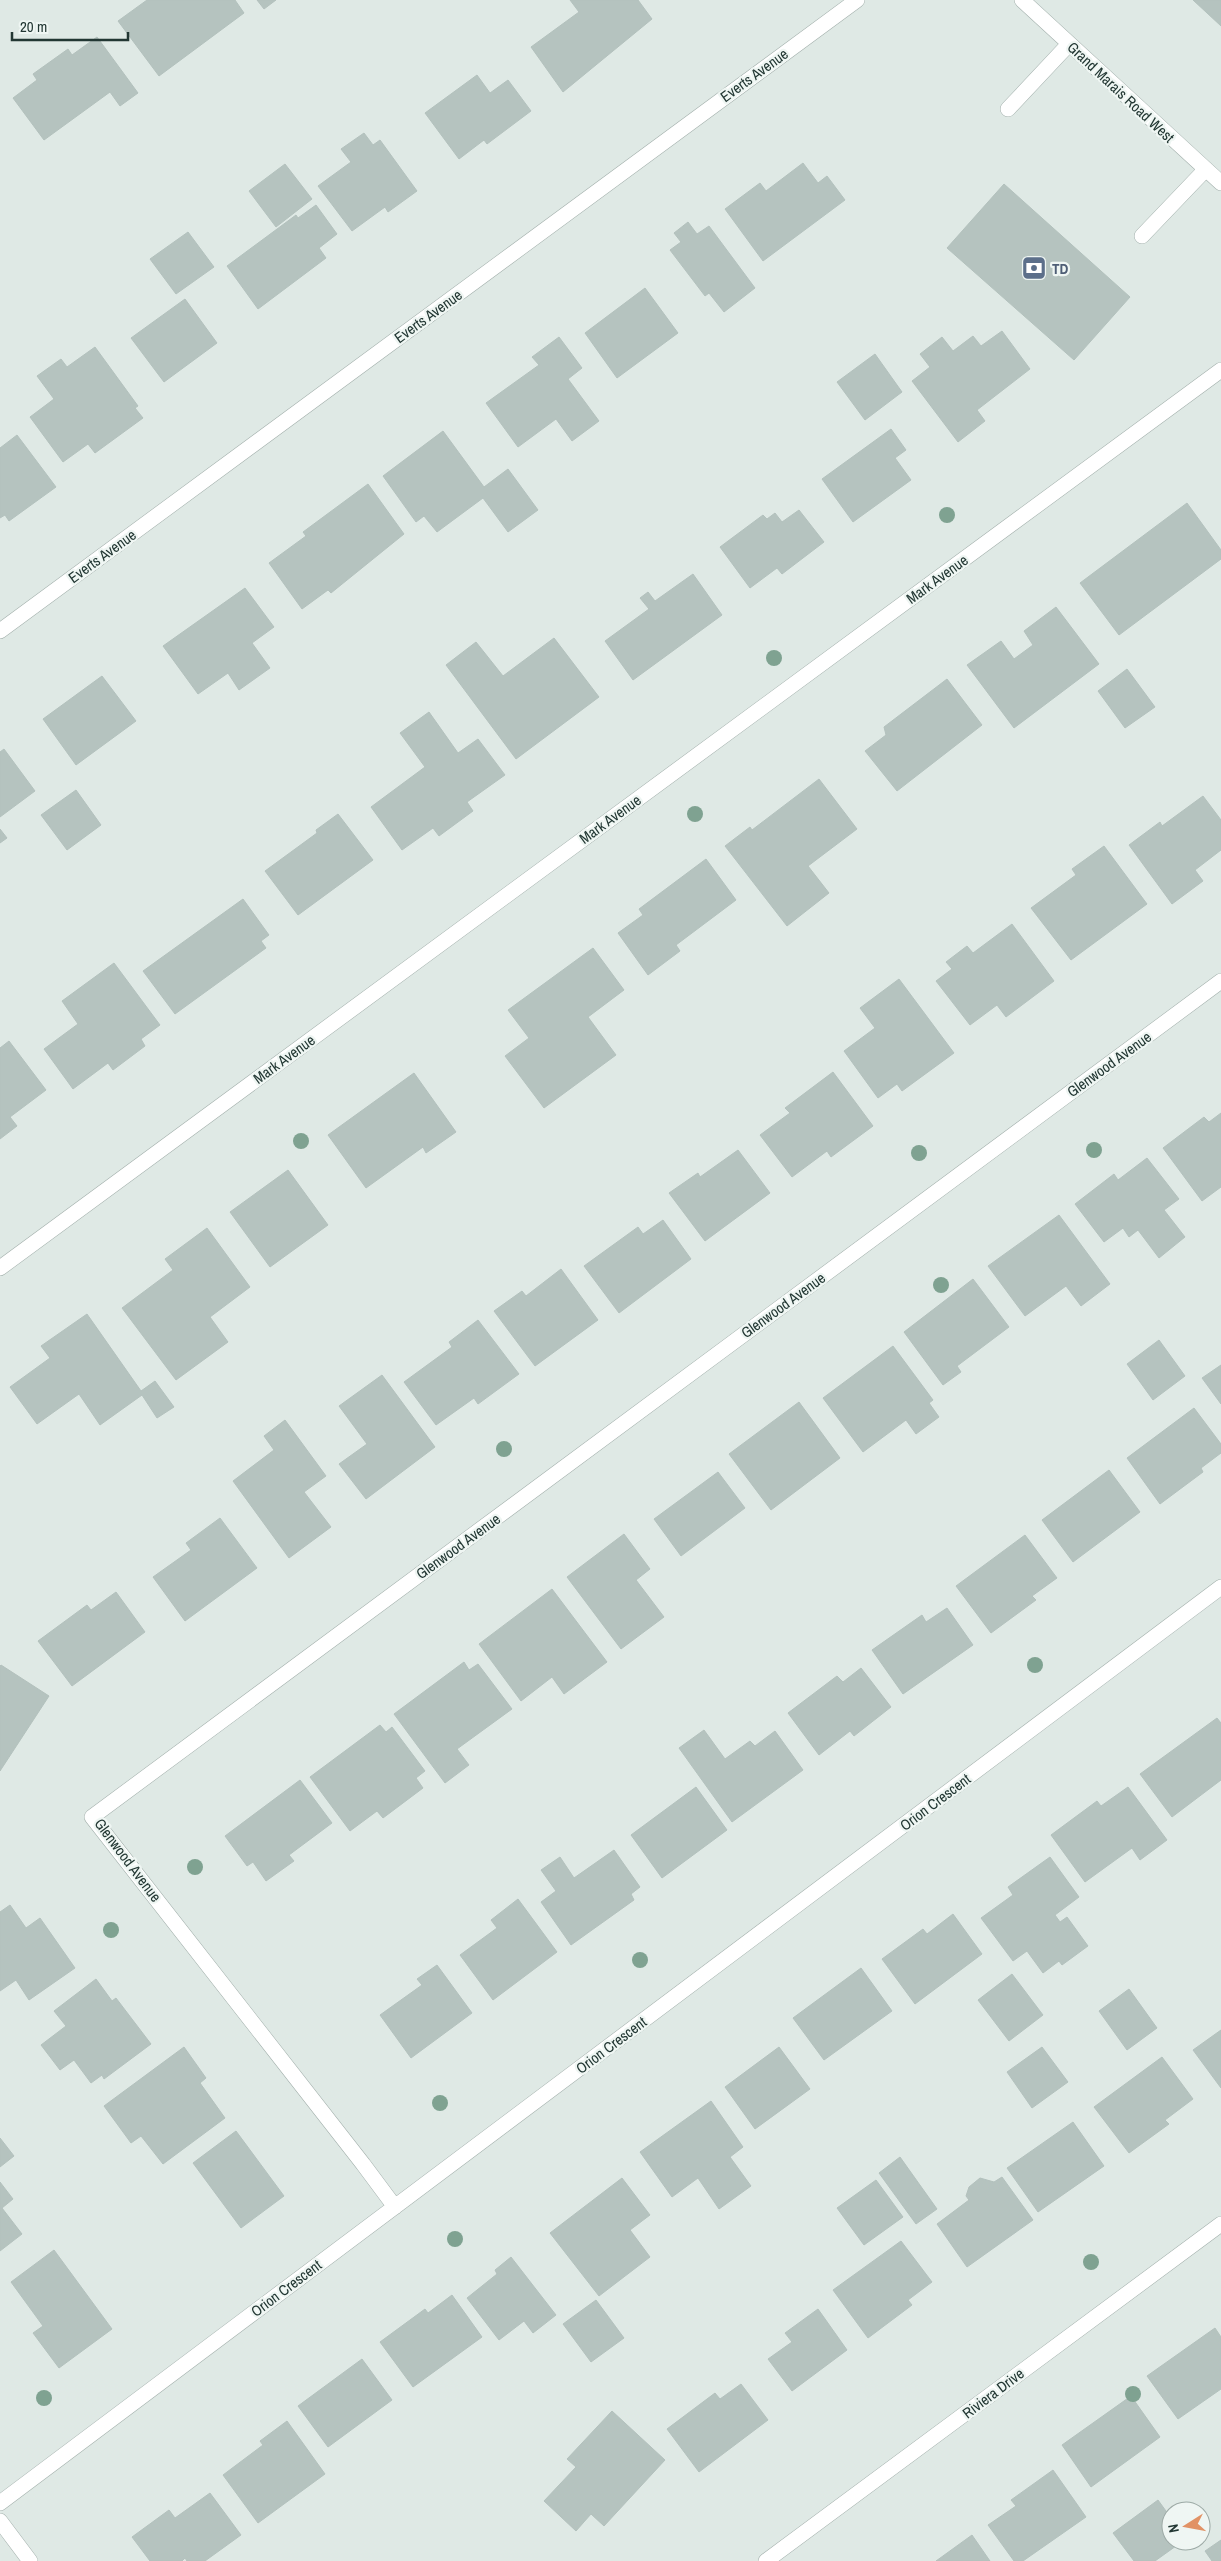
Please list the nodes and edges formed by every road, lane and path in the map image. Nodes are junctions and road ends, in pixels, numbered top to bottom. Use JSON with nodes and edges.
{"nodes":[{"id":1,"x":857,"y":0,"type":"edge"},
{"id":2,"x":1022,"y":0,"type":"edge"},
{"id":3,"x":1069,"y":44,"type":"junction"},
{"id":4,"x":1008,"y":109,"type":"dead end"},
{"id":5,"x":1206,"y":169,"type":"junction"},
{"id":6,"x":1221,"y":183,"type":"edge"},
{"id":7,"x":1142,"y":236,"type":"dead end"},
{"id":8,"x":1221,"y":370,"type":"edge"},
{"id":9,"x":0,"y":631,"type":"edge"},
{"id":10,"x":1221,"y":981,"type":"edge"},
{"id":11,"x":0,"y":1268,"type":"edge"},
{"id":12,"x":1221,"y":1588,"type":"edge"},
{"id":13,"x":395,"y":2207,"type":"junction"},
{"id":14,"x":1221,"y":2224,"type":"edge"},
{"id":15,"x":0,"y":2503,"type":"edge"},
{"id":16,"x":0,"y":2521,"type":"edge"},
{"id":17,"x":30,"y":2561,"type":"edge"},
{"id":18,"x":766,"y":2561,"type":"edge"}],
"edges":[{"from":1,"to":9,"type":"street","name":"Everts Avenue"},
{"from":2,"to":3,"type":"street","name":"Grand Marais Road West"},
{"from":3,"to":4,"type":"street"},
{"from":3,"to":5,"type":"street","name":"Grand Marais Road West"},
{"from":5,"to":6,"type":"street","name":"Grand Marais Road West"},
{"from":5,"to":7,"type":"street"},
{"from":8,"to":11,"type":"street","name":"Mark Avenue"},
{"from":10,"to":13,"type":"street","name":"Glenwood Avenue"},
{"from":12,"to":13,"type":"street","name":"Orion Crescent"},
{"from":13,"to":15,"type":"street","name":"Orion Crescent"},
{"from":14,"to":18,"type":"street","name":"Riviera Drive"},
{"from":16,"to":17,"type":"street"}]}
